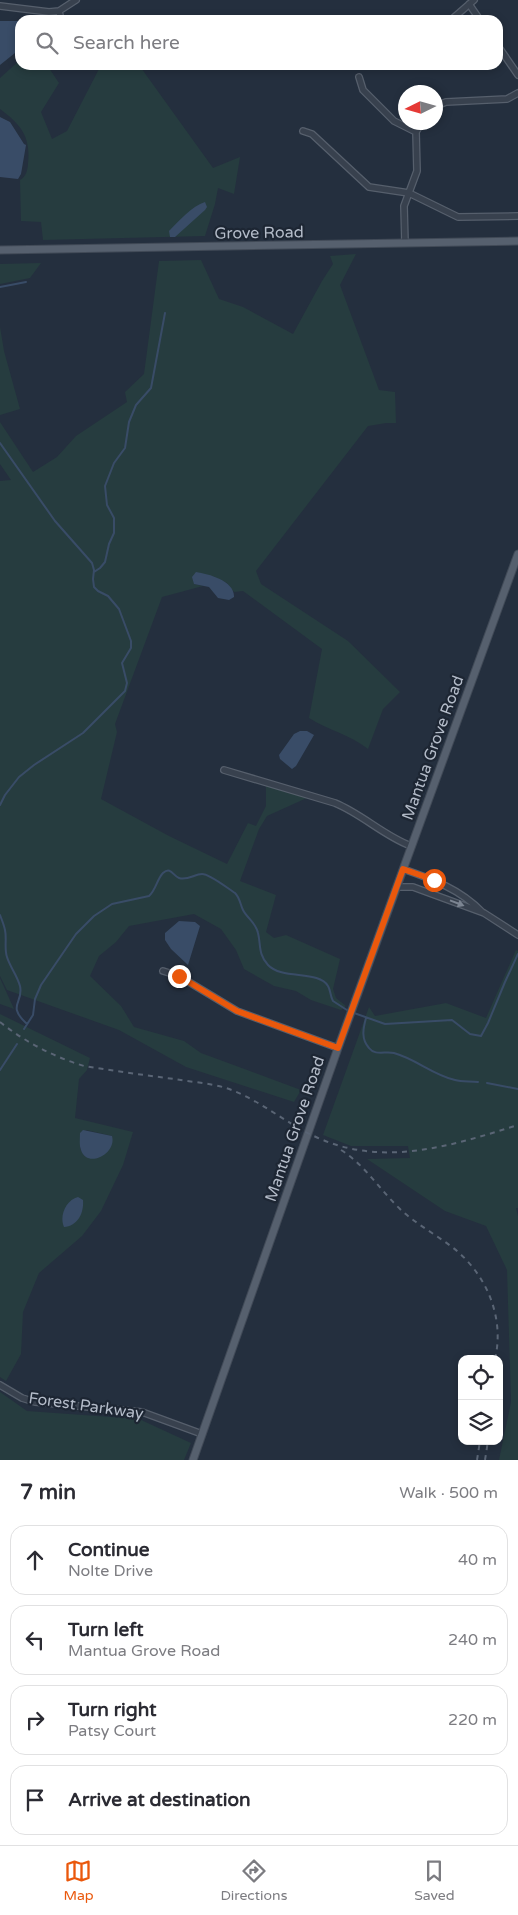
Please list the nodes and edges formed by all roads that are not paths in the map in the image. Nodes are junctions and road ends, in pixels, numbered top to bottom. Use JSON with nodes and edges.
{"nodes":[{"id":1,"x":76,"y":0,"type":"edge"},
{"id":2,"x":471,"y":2,"type":"edge"},
{"id":3,"x":0,"y":6,"type":"edge"},
{"id":4,"x":59,"y":11,"type":"junction"},
{"id":5,"x":60,"y":15,"type":"edge"},
{"id":6,"x":457,"y":15,"type":"edge"},
{"id":7,"x":478,"y":15,"type":"edge"},
{"id":8,"x":503,"y":53,"type":"edge"},
{"id":9,"x":518,"y":75,"type":"edge"},
{"id":10,"x":359,"y":77,"type":"dead end"},
{"id":11,"x":518,"y":92,"type":"edge"},
{"id":12,"x":443,"y":103,"type":"edge"},
{"id":13,"x":303,"y":131,"type":"dead end"},
{"id":14,"x":416,"y":132,"type":"joint"},
{"id":15,"x":408,"y":193,"type":"junction"},
{"id":16,"x":518,"y":216,"type":"edge"},
{"id":17,"x":518,"y":240,"type":"edge"},
{"id":18,"x":405,"y":243,"type":"junction"},
{"id":19,"x":0,"y":250,"type":"edge"},
{"id":20,"x":518,"y":554,"type":"edge"},
{"id":21,"x":224,"y":770,"type":"dead end"},
{"id":22,"x":411,"y":846,"type":"junction"},
{"id":23,"x":403,"y":869,"type":"junction"},
{"id":24,"x":397,"y":887,"type":"junction"},
{"id":25,"x":484,"y":913,"type":"junction"},
{"id":26,"x":518,"y":935,"type":"edge"},
{"id":27,"x":163,"y":971,"type":"dead end"},
{"id":28,"x":338,"y":1048,"type":"junction"},
{"id":29,"x":0,"y":1385,"type":"edge"},
{"id":30,"x":202,"y":1434,"type":"junction"},
{"id":31,"x":192,"y":1460,"type":"edge"}],
"edges":[{"from":1,"to":4,"type":"street"},
{"from":2,"to":6,"type":"street"},
{"from":2,"to":7,"type":"street"},
{"from":3,"to":4,"type":"street"},
{"from":4,"to":5,"type":"street"},
{"from":8,"to":9,"type":"street"},
{"from":10,"to":14,"type":"street"},
{"from":11,"to":12,"type":"street"},
{"from":13,"to":15,"type":"street"},
{"from":14,"to":15,"type":"street"},
{"from":15,"to":16,"type":"street"},
{"from":15,"to":18,"type":"street"},
{"from":17,"to":18,"type":"main road","name":"Grove Road"},
{"from":18,"to":19,"type":"main road","name":"Grove Road"},
{"from":20,"to":22,"type":"main road","name":"Mantua Grove Road"},
{"from":21,"to":22,"type":"street"},
{"from":22,"to":23,"type":"main road","name":"Mantua Grove Road"},
{"from":23,"to":24,"type":"main road","name":"Mantua Grove Road"},
{"from":23,"to":25,"type":"street"},
{"from":24,"to":25,"type":"street","one_way":true},
{"from":24,"to":28,"type":"main road","name":"Mantua Grove Road"},
{"from":25,"to":26,"type":"street"},
{"from":27,"to":28,"type":"street"},
{"from":28,"to":30,"type":"main road","name":"Mantua Grove Road"},
{"from":29,"to":30,"type":"street","name":"Forest Parkway"},
{"from":30,"to":31,"type":"main road","name":"Mantua Grove Road"}]}
